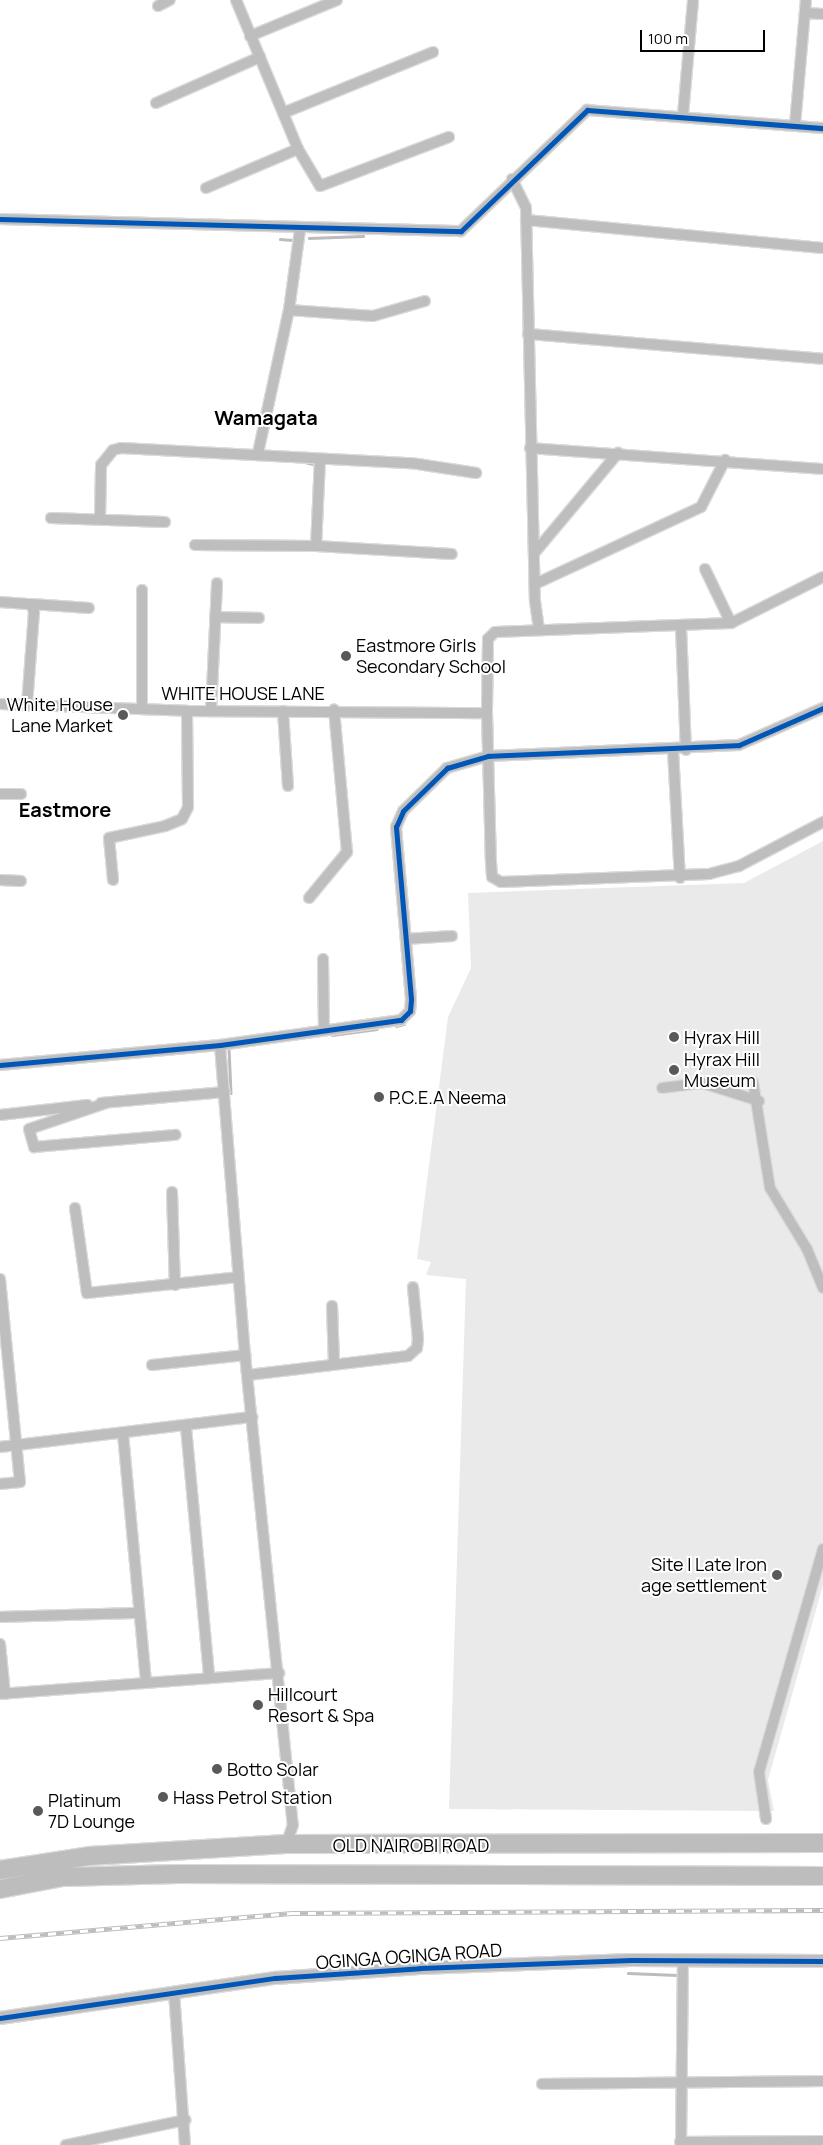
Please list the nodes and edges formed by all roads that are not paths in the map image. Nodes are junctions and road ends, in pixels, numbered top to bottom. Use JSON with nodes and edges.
{"nodes":[{"id":1,"x":170,"y":0,"type":"edge"},
{"id":2,"x":236,"y":0,"type":"edge"},
{"id":3,"x":337,"y":0,"type":"edge"},
{"id":4,"x":693,"y":0,"type":"edge"},
{"id":5,"x":806,"y":0,"type":"edge"},
{"id":6,"x":158,"y":6,"type":"dead end"},
{"id":7,"x":805,"y":13,"type":"junction"},
{"id":8,"x":823,"y":14,"type":"edge"},
{"id":9,"x":250,"y":36,"type":"junction"},
{"id":10,"x":433,"y":52,"type":"dead end"},
{"id":11,"x":260,"y":56,"type":"junction"},
{"id":12,"x":156,"y":104,"type":"dead end"},
{"id":13,"x":283,"y":113,"type":"junction"},
{"id":14,"x":683,"y":115,"type":"junction"},
{"id":15,"x":795,"y":125,"type":"junction"},
{"id":16,"x":823,"y":128,"type":"edge"},
{"id":17,"x":449,"y":137,"type":"dead end"},
{"id":18,"x":298,"y":149,"type":"junction"},
{"id":19,"x":512,"y":179,"type":"junction"},
{"id":20,"x":206,"y":188,"type":"dead end"},
{"id":21,"x":0,"y":219,"type":"edge"},
{"id":22,"x":526,"y":220,"type":"junction"},
{"id":23,"x":300,"y":230,"type":"junction"},
{"id":24,"x":823,"y":248,"type":"edge"},
{"id":25,"x":426,"y":301,"type":"dead end"},
{"id":26,"x":288,"y":310,"type":"junction"},
{"id":27,"x":528,"y":334,"type":"junction"},
{"id":28,"x":823,"y":359,"type":"edge"},
{"id":29,"x":530,"y":448,"type":"junction"},
{"id":30,"x":258,"y":453,"type":"junction"},
{"id":31,"x":618,"y":453,"type":"junction"},
{"id":32,"x":320,"y":459,"type":"junction"},
{"id":33,"x":725,"y":460,"type":"junction"},
{"id":34,"x":823,"y":469,"type":"edge"},
{"id":35,"x":476,"y":473,"type":"dead end"},
{"id":36,"x":51,"y":518,"type":"dead end"},
{"id":37,"x":100,"y":519,"type":"junction"},
{"id":38,"x":165,"y":522,"type":"dead end"},
{"id":39,"x":195,"y":545,"type":"dead end"},
{"id":40,"x":316,"y":546,"type":"junction"},
{"id":41,"x":536,"y":551,"type":"junction"},
{"id":42,"x":452,"y":554,"type":"dead end"},
{"id":43,"x":705,"y":569,"type":"dead end"},
{"id":44,"x":823,"y":577,"type":"edge"},
{"id":45,"x":217,"y":583,"type":"dead end"},
{"id":46,"x":535,"y":584,"type":"junction"},
{"id":47,"x":142,"y":590,"type":"dead end"},
{"id":48,"x":0,"y":602,"type":"edge"},
{"id":49,"x":31,"y":604,"type":"junction"},
{"id":50,"x":89,"y":608,"type":"dead end"},
{"id":51,"x":215,"y":617,"type":"junction"},
{"id":52,"x":259,"y":618,"type":"dead end"},
{"id":53,"x":731,"y":623,"type":"junction"},
{"id":54,"x":681,"y":627,"type":"junction"},
{"id":55,"x":539,"y":628,"type":"junction"},
{"id":56,"x":0,"y":704,"type":"edge"},
{"id":57,"x":27,"y":706,"type":"junction"},
{"id":58,"x":142,"y":708,"type":"junction"},
{"id":59,"x":823,"y":708,"type":"edge"},
{"id":60,"x":334,"y":710,"type":"junction"},
{"id":61,"x":187,"y":711,"type":"junction"},
{"id":62,"x":211,"y":711,"type":"junction"},
{"id":63,"x":283,"y":711,"type":"junction"},
{"id":64,"x":487,"y":713,"type":"junction"},
{"id":65,"x":673,"y":750,"type":"junction"},
{"id":66,"x":686,"y":750,"type":"junction"},
{"id":67,"x":488,"y":756,"type":"junction"},
{"id":68,"x":288,"y":786,"type":"dead end"},
{"id":69,"x":0,"y":794,"type":"edge"},
{"id":70,"x":21,"y":794,"type":"dead end"},
{"id":71,"x":823,"y":822,"type":"edge"},
{"id":72,"x":680,"y":878,"type":"junction"},
{"id":73,"x":0,"y":880,"type":"edge"},
{"id":74,"x":113,"y":880,"type":"dead end"},
{"id":75,"x":22,"y":881,"type":"dead end"},
{"id":76,"x":309,"y":898,"type":"dead end"},
{"id":77,"x":452,"y":936,"type":"dead end"},
{"id":78,"x":406,"y":939,"type":"junction"},
{"id":79,"x":323,"y":959,"type":"dead end"},
{"id":80,"x":324,"y":1029,"type":"junction"},
{"id":81,"x":220,"y":1045,"type":"junction"},
{"id":82,"x":0,"y":1065,"type":"edge"},
{"id":83,"x":754,"y":1082,"type":"dead end"},
{"id":84,"x":662,"y":1088,"type":"dead end"},
{"id":85,"x":225,"y":1092,"type":"junction"},
{"id":86,"x":759,"y":1102,"type":"junction"},
{"id":87,"x":106,"y":1103,"type":"junction"},
{"id":88,"x":0,"y":1115,"type":"edge"},
{"id":89,"x":174,"y":1135,"type":"dead end"},
{"id":90,"x":172,"y":1192,"type":"dead end"},
{"id":91,"x":76,"y":1208,"type":"dead end"},
{"id":92,"x":238,"y":1277,"type":"junction"},
{"id":93,"x":0,"y":1279,"type":"edge"},
{"id":94,"x":175,"y":1285,"type":"junction"},
{"id":95,"x":413,"y":1287,"type":"dead end"},
{"id":96,"x":823,"y":1288,"type":"edge"},
{"id":97,"x":332,"y":1306,"type":"dead end"},
{"id":98,"x":245,"y":1355,"type":"junction"},
{"id":99,"x":334,"y":1364,"type":"junction"},
{"id":100,"x":152,"y":1365,"type":"dead end"},
{"id":101,"x":248,"y":1375,"type":"junction"},
{"id":102,"x":252,"y":1417,"type":"junction"},
{"id":103,"x":186,"y":1427,"type":"junction"},
{"id":104,"x":124,"y":1434,"type":"junction"},
{"id":105,"x":17,"y":1446,"type":"junction"},
{"id":106,"x":0,"y":1447,"type":"edge"},
{"id":107,"x":0,"y":1484,"type":"edge"},
{"id":108,"x":823,"y":1549,"type":"edge"},
{"id":109,"x":138,"y":1613,"type":"junction"},
{"id":110,"x":0,"y":1617,"type":"edge"},
{"id":111,"x":0,"y":1644,"type":"edge"},
{"id":112,"x":279,"y":1673,"type":"junction"},
{"id":113,"x":209,"y":1676,"type":"junction"},
{"id":114,"x":146,"y":1682,"type":"junction"},
{"id":115,"x":3,"y":1694,"type":"edge"},
{"id":116,"x":766,"y":1819,"type":"dead end"},
{"id":117,"x":823,"y":1842,"type":"edge"},
{"id":118,"x":286,"y":1844,"type":"junction"},
{"id":119,"x":89,"y":1856,"type":"junction"},
{"id":120,"x":0,"y":1859,"type":"edge"},
{"id":121,"x":0,"y":1870,"type":"edge"},
{"id":122,"x":23,"y":1875,"type":"junction"},
{"id":123,"x":823,"y":1876,"type":"edge"},
{"id":124,"x":97,"y":1879,"type":"junction"},
{"id":125,"x":0,"y":1889,"type":"edge"},
{"id":126,"x":0,"y":1897,"type":"edge"},
{"id":127,"x":683,"y":1960,"type":"junction"},
{"id":128,"x":823,"y":1960,"type":"edge"},
{"id":129,"x":174,"y":1992,"type":"junction"},
{"id":130,"x":0,"y":2018,"type":"edge"},
{"id":131,"x":823,"y":2081,"type":"edge"},
{"id":132,"x":680,"y":2083,"type":"junction"},
{"id":133,"x":542,"y":2084,"type":"dead end"},
{"id":134,"x":185,"y":2120,"type":"junction"},
{"id":135,"x":823,"y":2141,"type":"edge"},
{"id":136,"x":680,"y":2144,"type":"edge"},
{"id":137,"x":66,"y":2145,"type":"edge"},
{"id":138,"x":185,"y":2145,"type":"edge"}],
"edges":[{"from":1,"to":6,"type":"street"},
{"from":2,"to":9,"type":"street"},
{"from":3,"to":9,"type":"street"},
{"from":4,"to":14,"type":"street"},
{"from":5,"to":7,"type":"street"},
{"from":7,"to":8,"type":"street"},
{"from":7,"to":15,"type":"street"},
{"from":9,"to":11,"type":"street"},
{"from":10,"to":13,"type":"street"},
{"from":11,"to":12,"type":"street"},
{"from":11,"to":13,"type":"street"},
{"from":13,"to":18,"type":"street"},
{"from":14,"to":15,"type":"street"},
{"from":14,"to":19,"type":"street"},
{"from":15,"to":16,"type":"street"},
{"from":17,"to":18,"type":"street"},
{"from":18,"to":20,"type":"street"},
{"from":19,"to":22,"type":"street"},
{"from":19,"to":23,"type":"street"},
{"from":21,"to":23,"type":"street"},
{"from":22,"to":24,"type":"street"},
{"from":22,"to":27,"type":"street"},
{"from":23,"to":26,"type":"street"},
{"from":25,"to":26,"type":"street"},
{"from":26,"to":30,"type":"street"},
{"from":27,"to":28,"type":"street"},
{"from":27,"to":29,"type":"street"},
{"from":29,"to":31,"type":"street"},
{"from":29,"to":41,"type":"street"},
{"from":30,"to":32,"type":"street"},
{"from":30,"to":37,"type":"street"},
{"from":31,"to":33,"type":"street"},
{"from":31,"to":41,"type":"street"},
{"from":32,"to":35,"type":"street"},
{"from":32,"to":40,"type":"street"},
{"from":33,"to":34,"type":"street"},
{"from":33,"to":46,"type":"street"},
{"from":36,"to":37,"type":"street"},
{"from":37,"to":38,"type":"street"},
{"from":39,"to":40,"type":"street"},
{"from":40,"to":42,"type":"street"},
{"from":41,"to":46,"type":"street"},
{"from":43,"to":53,"type":"street"},
{"from":44,"to":53,"type":"street"},
{"from":45,"to":51,"type":"street"},
{"from":46,"to":55,"type":"street"},
{"from":47,"to":58,"type":"street"},
{"from":48,"to":49,"type":"street"},
{"from":49,"to":50,"type":"street"},
{"from":49,"to":57,"type":"street"},
{"from":51,"to":52,"type":"street"},
{"from":51,"to":62,"type":"street"},
{"from":53,"to":54,"type":"street"},
{"from":54,"to":55,"type":"street"},
{"from":54,"to":66,"type":"street"},
{"from":55,"to":64,"type":"street"},
{"from":56,"to":57,"type":"street","name":"WHITE HOUSE LANE"},
{"from":57,"to":58,"type":"street","name":"WHITE HOUSE LANE"},
{"from":58,"to":61,"type":"street","name":"WHITE HOUSE LANE"},
{"from":59,"to":66,"type":"street"},
{"from":60,"to":63,"type":"street","name":"WHITE HOUSE LANE"},
{"from":60,"to":64,"type":"street","name":"WHITE HOUSE LANE"},
{"from":60,"to":76,"type":"street"},
{"from":61,"to":62,"type":"street","name":"WHITE HOUSE LANE"},
{"from":61,"to":74,"type":"street"},
{"from":62,"to":63,"type":"street","name":"WHITE HOUSE LANE"},
{"from":63,"to":68,"type":"street"},
{"from":64,"to":67,"type":"street"},
{"from":65,"to":66,"type":"street"},
{"from":65,"to":67,"type":"street"},
{"from":65,"to":72,"type":"street"},
{"from":67,"to":72,"type":"street"},
{"from":67,"to":78,"type":"street"},
{"from":69,"to":70,"type":"street"},
{"from":71,"to":72,"type":"street"},
{"from":73,"to":75,"type":"street"},
{"from":77,"to":78,"type":"street"},
{"from":78,"to":80,"type":"street"},
{"from":79,"to":80,"type":"street"},
{"from":80,"to":81,"type":"street"},
{"from":81,"to":82,"type":"street"},
{"from":81,"to":85,"type":"street"},
{"from":83,"to":86,"type":"street"},
{"from":84,"to":86,"type":"street"},
{"from":85,"to":87,"type":"street"},
{"from":85,"to":92,"type":"street"},
{"from":86,"to":96,"type":"street"},
{"from":87,"to":88,"type":"street"},
{"from":87,"to":89,"type":"street"},
{"from":90,"to":94,"type":"street"},
{"from":91,"to":94,"type":"street"},
{"from":92,"to":94,"type":"street"},
{"from":92,"to":98,"type":"street"},
{"from":93,"to":105,"type":"street"},
{"from":95,"to":99,"type":"street"},
{"from":97,"to":99,"type":"street"},
{"from":98,"to":100,"type":"street"},
{"from":98,"to":101,"type":"street"},
{"from":99,"to":101,"type":"street"},
{"from":101,"to":102,"type":"street"},
{"from":102,"to":103,"type":"street"},
{"from":102,"to":112,"type":"street"},
{"from":103,"to":104,"type":"street"},
{"from":103,"to":113,"type":"street"},
{"from":104,"to":105,"type":"street"},
{"from":104,"to":109,"type":"street"},
{"from":105,"to":106,"type":"street"},
{"from":105,"to":107,"type":"street"},
{"from":108,"to":116,"type":"street"},
{"from":109,"to":110,"type":"street"},
{"from":109,"to":114,"type":"street"},
{"from":111,"to":115,"type":"street"},
{"from":112,"to":113,"type":"street"},
{"from":112,"to":118,"type":"street"},
{"from":113,"to":114,"type":"street"},
{"from":114,"to":115,"type":"street"},
{"from":117,"to":118,"type":"highway","name":"OLD NAIROBI ROAD"},
{"from":118,"to":119,"type":"highway","name":"OLD NAIROBI ROAD"},
{"from":119,"to":120,"type":"highway"},
{"from":119,"to":122,"type":"highway","name":"OLD NAIROBI ROAD"},
{"from":121,"to":122,"type":"highway","name":"OLD NAIROBI ROAD"},
{"from":122,"to":124,"type":"highway","name":"OLD NAIROBI ROAD"},
{"from":122,"to":125,"type":"highway"},
{"from":123,"to":124,"type":"highway","name":"OLD NAIROBI ROAD"},
{"from":124,"to":126,"type":"highway"},
{"from":127,"to":128,"type":"street","name":"OGINGA OGINGA ROAD"},
{"from":127,"to":129,"type":"street","name":"OGINGA OGINGA ROAD"},
{"from":127,"to":132,"type":"street"},
{"from":129,"to":130,"type":"street","name":"OGINGA OGINGA ROAD"},
{"from":129,"to":134,"type":"street"},
{"from":131,"to":132,"type":"street"},
{"from":132,"to":133,"type":"street"},
{"from":132,"to":136,"type":"street"},
{"from":134,"to":137,"type":"street"},
{"from":134,"to":138,"type":"street"},
{"from":135,"to":136,"type":"street"}]}
